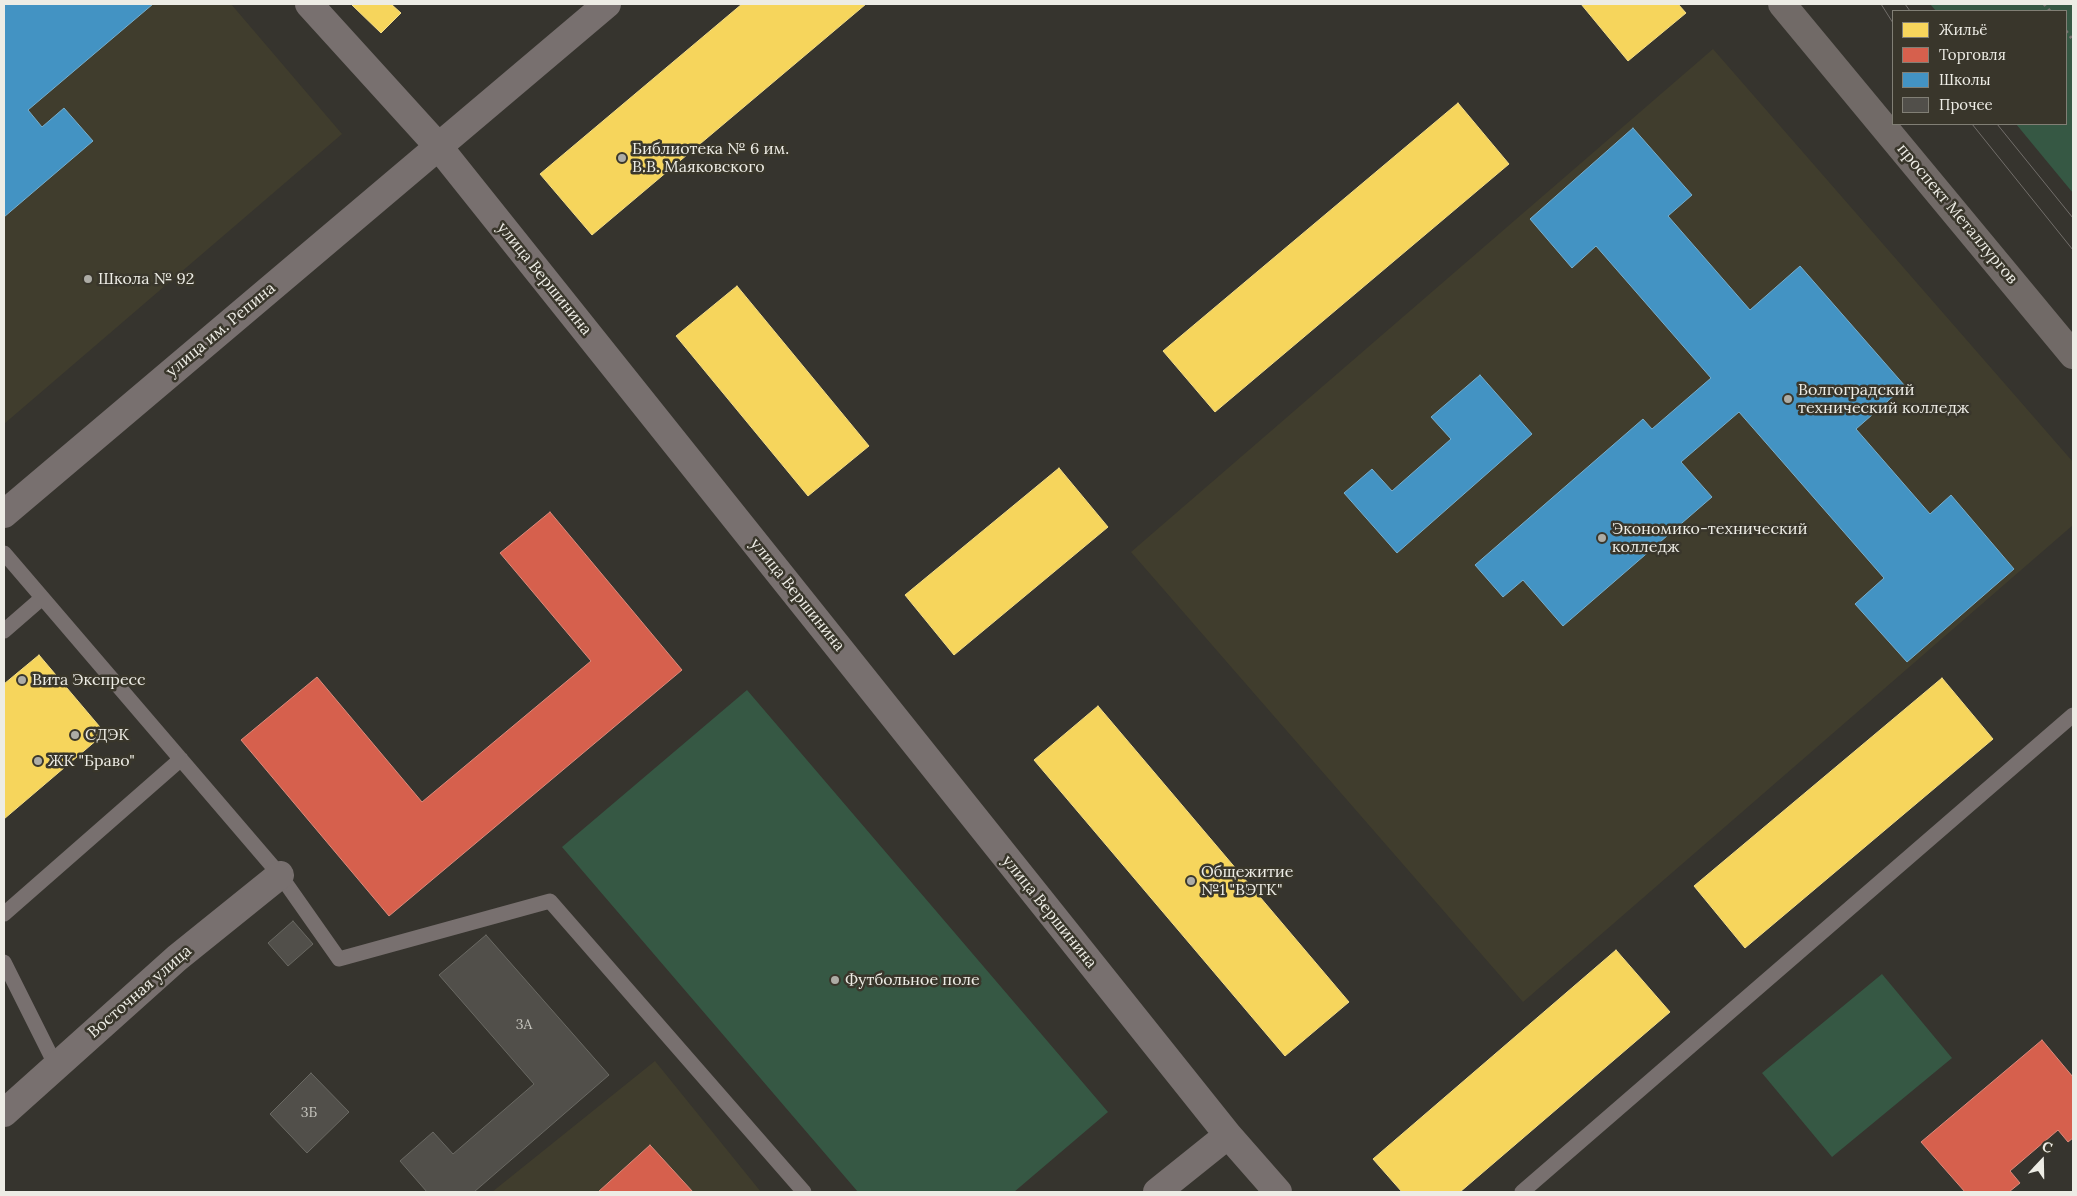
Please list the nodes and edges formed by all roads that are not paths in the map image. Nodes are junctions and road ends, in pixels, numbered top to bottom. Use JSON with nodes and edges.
{"nodes":[{"id":1,"x":310,"y":4,"type":"edge"},
{"id":2,"x":607,"y":4,"type":"edge"},
{"id":3,"x":1782,"y":4,"type":"edge"},
{"id":4,"x":438,"y":146,"type":"junction"},
{"id":5,"x":2073,"y":355,"type":"edge"},
{"id":6,"x":4,"y":514,"type":"edge"},
{"id":7,"x":4,"y":553,"type":"edge"},
{"id":8,"x":42,"y":598,"type":"junction"},
{"id":9,"x":4,"y":631,"type":"edge"},
{"id":10,"x":2073,"y":715,"type":"edge"},
{"id":11,"x":181,"y":759,"type":"junction"},
{"id":12,"x":280,"y":874,"type":"junction"},
{"id":13,"x":4,"y":914,"type":"edge"},
{"id":14,"x":4,"y":962,"type":"edge"},
{"id":15,"x":56,"y":1066,"type":"junction"},
{"id":16,"x":4,"y":1113,"type":"edge"},
{"id":17,"x":1228,"y":1135,"type":"junction"},
{"id":18,"x":804,"y":1192,"type":"edge"},
{"id":19,"x":1157,"y":1192,"type":"edge"},
{"id":20,"x":1278,"y":1192,"type":"edge"},
{"id":21,"x":1522,"y":1192,"type":"edge"}],
"edges":[{"from":1,"to":4,"type":"street","name":"улица Вершинина"},
{"from":2,"to":4,"type":"street","name":"улица им. Репина"},
{"from":3,"to":5,"type":"main road","name":"проспект Металлургов"},
{"from":4,"to":6,"type":"street","name":"улица им. Репина"},
{"from":4,"to":17,"type":"street","name":"улица Вершинина"},
{"from":7,"to":8,"type":"lane"},
{"from":8,"to":9,"type":"lane"},
{"from":8,"to":11,"type":"lane"},
{"from":10,"to":21,"type":"lane"},
{"from":11,"to":12,"type":"lane"},
{"from":11,"to":13,"type":"lane"},
{"from":12,"to":15,"type":"street","name":"Восточная улица"},
{"from":12,"to":18,"type":"lane"},
{"from":14,"to":15,"type":"lane"},
{"from":15,"to":16,"type":"street","name":"Восточная улица"},
{"from":17,"to":19,"type":"street"},
{"from":17,"to":20,"type":"street","name":"улица Вершинина"}]}
